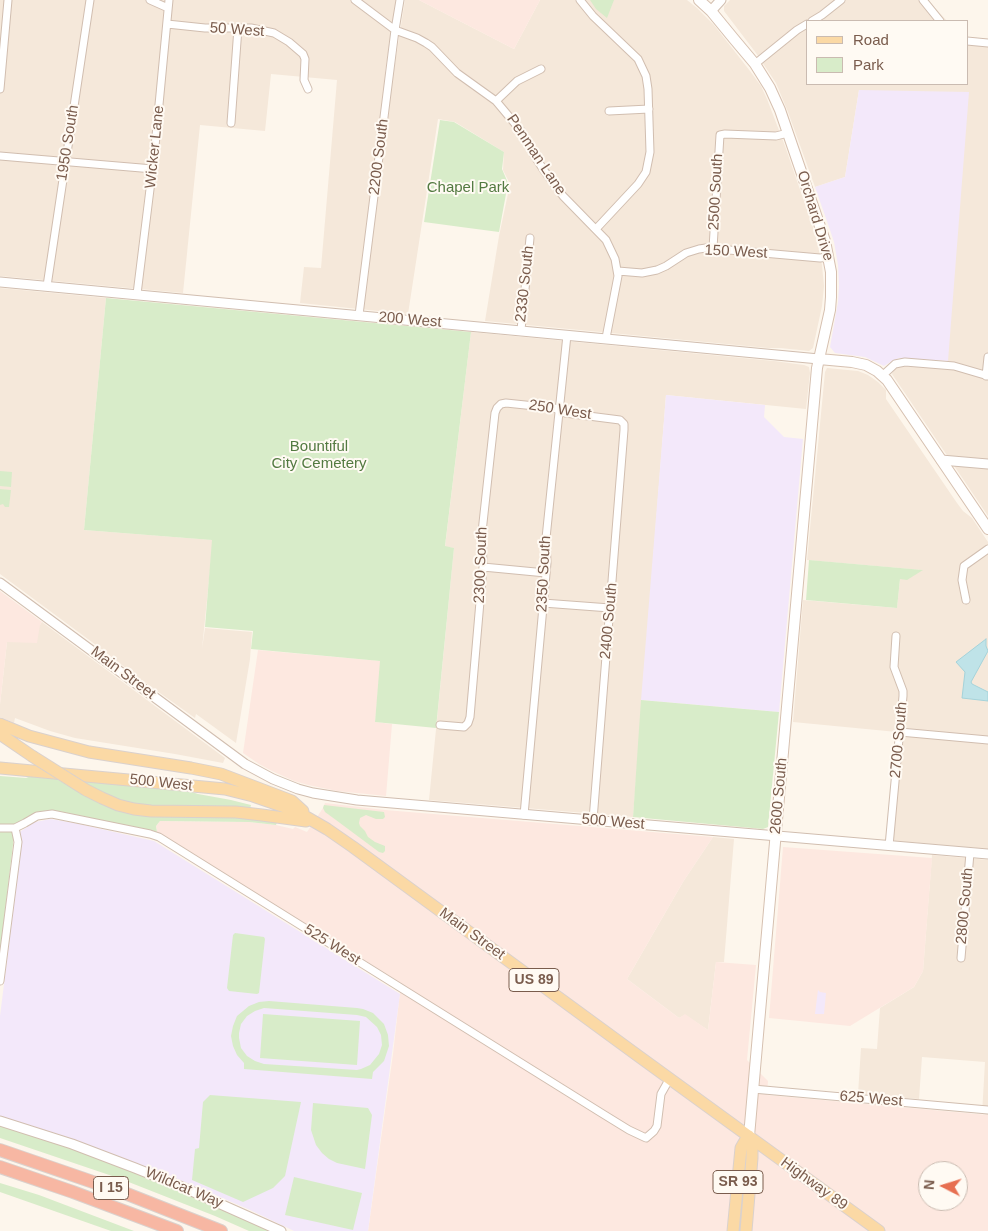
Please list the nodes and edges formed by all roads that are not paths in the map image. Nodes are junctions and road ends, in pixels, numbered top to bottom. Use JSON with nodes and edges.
{"nodes":[{"id":1,"x":8,"y":0,"type":"edge"},
{"id":2,"x":90,"y":0,"type":"edge"},
{"id":3,"x":150,"y":0,"type":"edge"},
{"id":4,"x":355,"y":0,"type":"edge"},
{"id":5,"x":400,"y":0,"type":"edge"},
{"id":6,"x":580,"y":0,"type":"edge"},
{"id":7,"x":699,"y":0,"type":"edge"},
{"id":8,"x":721,"y":0,"type":"edge"},
{"id":9,"x":841,"y":0,"type":"edge"},
{"id":10,"x":923,"y":0,"type":"edge"},
{"id":11,"x":168,"y":4,"type":"edge"},
{"id":12,"x":711,"y":11,"type":"junction"},
{"id":13,"x":825,"y":18,"type":"edge"},
{"id":14,"x":939,"y":20,"type":"edge"},
{"id":15,"x":167,"y":24,"type":"junction"},
{"id":16,"x":806,"y":25,"type":"edge"},
{"id":17,"x":238,"y":28,"type":"junction"},
{"id":18,"x":395,"y":30,"type":"junction"},
{"id":19,"x":968,"y":41,"type":"edge"},
{"id":20,"x":988,"y":43,"type":"edge"},
{"id":21,"x":755,"y":64,"type":"junction"},
{"id":22,"x":540,"y":69,"type":"dead end"},
{"id":23,"x":0,"y":89,"type":"edge"},
{"id":24,"x":308,"y":89,"type":"dead end"},
{"id":25,"x":496,"y":101,"type":"junction"},
{"id":26,"x":649,"y":109,"type":"junction"},
{"id":27,"x":609,"y":111,"type":"dead end"},
{"id":28,"x":231,"y":123,"type":"dead end"},
{"id":29,"x":788,"y":133,"type":"junction"},
{"id":30,"x":0,"y":156,"type":"edge"},
{"id":31,"x":66,"y":162,"type":"junction"},
{"id":32,"x":153,"y":169,"type":"junction"},
{"id":33,"x":596,"y":229,"type":"junction"},
{"id":34,"x":530,"y":238,"type":"dead end"},
{"id":35,"x":714,"y":248,"type":"junction"},
{"id":36,"x":829,"y":257,"type":"junction"},
{"id":37,"x":618,"y":271,"type":"junction"},
{"id":38,"x":0,"y":282,"type":"edge"},
{"id":39,"x":47,"y":286,"type":"junction"},
{"id":40,"x":137,"y":294,"type":"junction"},
{"id":41,"x":359,"y":315,"type":"junction"},
{"id":42,"x":520,"y":330,"type":"junction"},
{"id":43,"x":567,"y":335,"type":"junction"},
{"id":44,"x":606,"y":338,"type":"junction"},
{"id":45,"x":988,"y":358,"type":"edge"},
{"id":46,"x":819,"y":359,"type":"junction"},
{"id":47,"x":882,"y":376,"type":"junction"},
{"id":48,"x":987,"y":376,"type":"edge"},
{"id":49,"x":498,"y":406,"type":"joint"},
{"id":50,"x":559,"y":410,"type":"junction"},
{"id":51,"x":622,"y":422,"type":"joint"},
{"id":52,"x":941,"y":460,"type":"junction"},
{"id":53,"x":988,"y":464,"type":"edge"},
{"id":54,"x":988,"y":529,"type":"edge"},
{"id":55,"x":988,"y":550,"type":"edge"},
{"id":56,"x":483,"y":567,"type":"junction"},
{"id":57,"x":546,"y":573,"type":"junction"},
{"id":58,"x":0,"y":583,"type":"edge"},
{"id":59,"x":966,"y":600,"type":"dead end"},
{"id":60,"x":543,"y":603,"type":"junction"},
{"id":61,"x":610,"y":608,"type":"junction"},
{"id":62,"x":896,"y":636,"type":"dead end"},
{"id":63,"x":0,"y":724,"type":"edge"},
{"id":64,"x":440,"y":725,"type":"dead end"},
{"id":65,"x":900,"y":732,"type":"junction"},
{"id":66,"x":0,"y":734,"type":"edge"},
{"id":67,"x":988,"y":740,"type":"edge"},
{"id":68,"x":245,"y":764,"type":"joint"},
{"id":69,"x":0,"y":768,"type":"edge"},
{"id":70,"x":524,"y":815,"type":"junction"},
{"id":71,"x":593,"y":820,"type":"junction"},
{"id":72,"x":315,"y":822,"type":"junction"},
{"id":73,"x":0,"y":828,"type":"edge"},
{"id":74,"x":15,"y":828,"type":"junction"},
{"id":75,"x":776,"y":836,"type":"junction"},
{"id":76,"x":890,"y":846,"type":"junction"},
{"id":77,"x":970,"y":853,"type":"junction"},
{"id":78,"x":988,"y":854,"type":"edge"},
{"id":79,"x":961,"y":958,"type":"dead end"},
{"id":80,"x":0,"y":981,"type":"edge"},
{"id":81,"x":670,"y":1078,"type":"junction"},
{"id":82,"x":753,"y":1089,"type":"junction"},
{"id":83,"x":988,"y":1110,"type":"edge"},
{"id":84,"x":0,"y":1121,"type":"edge"},
{"id":85,"x":749,"y":1136,"type":"junction"},
{"id":86,"x":0,"y":1150,"type":"edge"},
{"id":87,"x":0,"y":1167,"type":"edge"},
{"id":88,"x":177,"y":1231,"type":"edge"},
{"id":89,"x":221,"y":1231,"type":"edge"},
{"id":90,"x":281,"y":1231,"type":"edge"},
{"id":91,"x":733,"y":1231,"type":"edge"},
{"id":92,"x":746,"y":1231,"type":"edge"},
{"id":93,"x":879,"y":1231,"type":"edge"}],
"edges":[{"from":1,"to":23,"type":"street"},
{"from":2,"to":31,"type":"street","name":"1950 South"},
{"from":3,"to":11,"type":"street"},
{"from":4,"to":18,"type":"street","name":"Penman Lane"},
{"from":5,"to":18,"type":"street","name":"2200 South"},
{"from":6,"to":26,"type":"street"},
{"from":7,"to":12,"type":"main road","name":"Orchard Drive"},
{"from":8,"to":12,"type":"street"},
{"from":9,"to":13,"type":"street"},
{"from":10,"to":14,"type":"street"},
{"from":11,"to":15,"type":"street","name":"Wicker Lane"},
{"from":12,"to":21,"type":"main road","name":"Orchard Drive"},
{"from":15,"to":17,"type":"street","name":"50 West"},
{"from":15,"to":32,"type":"street","name":"Wicker Lane"},
{"from":16,"to":21,"type":"street"},
{"from":17,"to":24,"type":"street","name":"50 West"},
{"from":17,"to":28,"type":"street"},
{"from":18,"to":25,"type":"street","name":"Penman Lane"},
{"from":18,"to":41,"type":"street","name":"2200 South"},
{"from":19,"to":20,"type":"street"},
{"from":21,"to":29,"type":"main road","name":"Orchard Drive"},
{"from":22,"to":25,"type":"street"},
{"from":25,"to":33,"type":"street","name":"Penman Lane"},
{"from":26,"to":27,"type":"street"},
{"from":26,"to":33,"type":"street"},
{"from":29,"to":35,"type":"street","name":"2500 South"},
{"from":29,"to":36,"type":"main road","name":"Orchard Drive"},
{"from":30,"to":31,"type":"street"},
{"from":31,"to":32,"type":"street"},
{"from":31,"to":39,"type":"street","name":"1950 South"},
{"from":32,"to":40,"type":"street","name":"Wicker Lane"},
{"from":33,"to":37,"type":"street","name":"Penman Lane"},
{"from":34,"to":42,"type":"street","name":"2330 South"},
{"from":35,"to":36,"type":"street","name":"150 West"},
{"from":35,"to":37,"type":"street","name":"150 West"},
{"from":36,"to":46,"type":"main road","name":"Orchard Drive"},
{"from":37,"to":44,"type":"street","name":"Penman Lane"},
{"from":38,"to":39,"type":"street","name":"200 West"},
{"from":39,"to":40,"type":"street","name":"200 West"},
{"from":40,"to":41,"type":"street","name":"200 West"},
{"from":41,"to":42,"type":"street","name":"200 West"},
{"from":42,"to":43,"type":"street","name":"200 West"},
{"from":43,"to":44,"type":"street","name":"200 West"},
{"from":43,"to":50,"type":"street","name":"2350 South"},
{"from":44,"to":46,"type":"street","name":"200 West"},
{"from":45,"to":48,"type":"street"},
{"from":46,"to":47,"type":"main road"},
{"from":46,"to":75,"type":"main road","name":"2600 South"},
{"from":47,"to":48,"type":"street"},
{"from":47,"to":52,"type":"main road"},
{"from":49,"to":50,"type":"street","name":"250 West"},
{"from":49,"to":56,"type":"street","name":"2300 South"},
{"from":50,"to":51,"type":"street","name":"250 West"},
{"from":50,"to":57,"type":"street","name":"2350 South"},
{"from":51,"to":61,"type":"street","name":"2400 South"},
{"from":52,"to":53,"type":"street"},
{"from":52,"to":54,"type":"main road"},
{"from":55,"to":59,"type":"street"},
{"from":56,"to":57,"type":"street"},
{"from":56,"to":64,"type":"street","name":"2300 South"},
{"from":57,"to":60,"type":"street","name":"2350 South"},
{"from":58,"to":68,"type":"street","name":"Main Street"},
{"from":60,"to":61,"type":"street"},
{"from":60,"to":70,"type":"street","name":"2350 South"},
{"from":61,"to":71,"type":"street","name":"2400 South"},
{"from":62,"to":65,"type":"street","name":"2700 South"},
{"from":63,"to":72,"type":"main road"},
{"from":65,"to":67,"type":"street"},
{"from":65,"to":76,"type":"street","name":"2700 South"},
{"from":66,"to":72,"type":"main road","bridge":true},
{"from":68,"to":70,"type":"street","name":"500 West"},
{"from":69,"to":72,"type":"main road","name":"500 West","number":"US 89"},
{"from":70,"to":71,"type":"street","name":"500 West"},
{"from":71,"to":75,"type":"street","name":"500 West"},
{"from":72,"to":81,"type":"main road","name":"Main Street","number":"US 89"},
{"from":73,"to":74,"type":"street","name":"525 West"},
{"from":74,"to":80,"type":"street"},
{"from":74,"to":81,"type":"street","name":"525 West"},
{"from":75,"to":76,"type":"street","name":"500 West"},
{"from":75,"to":82,"type":"main road","name":"2600 South"},
{"from":76,"to":77,"type":"street","name":"500 West"},
{"from":77,"to":78,"type":"street","name":"500 West"},
{"from":77,"to":79,"type":"street","name":"2800 South"},
{"from":81,"to":85,"type":"main road","name":"Main Street","number":"US 89"},
{"from":82,"to":83,"type":"street","name":"625 West"},
{"from":82,"to":85,"type":"main road","name":"2600 South"},
{"from":84,"to":90,"type":"street","name":"Wildcat Way"},
{"from":85,"to":91,"type":"main road","name":"2600 South","number":"SR 93"},
{"from":85,"to":92,"type":"main road","number":"SR 93"},
{"from":85,"to":93,"type":"main road","name":"Highway 89","number":"US 89"},
{"from":86,"to":89,"type":"highway","number":"I 15"},
{"from":87,"to":88,"type":"highway","number":"I 15"}]}
